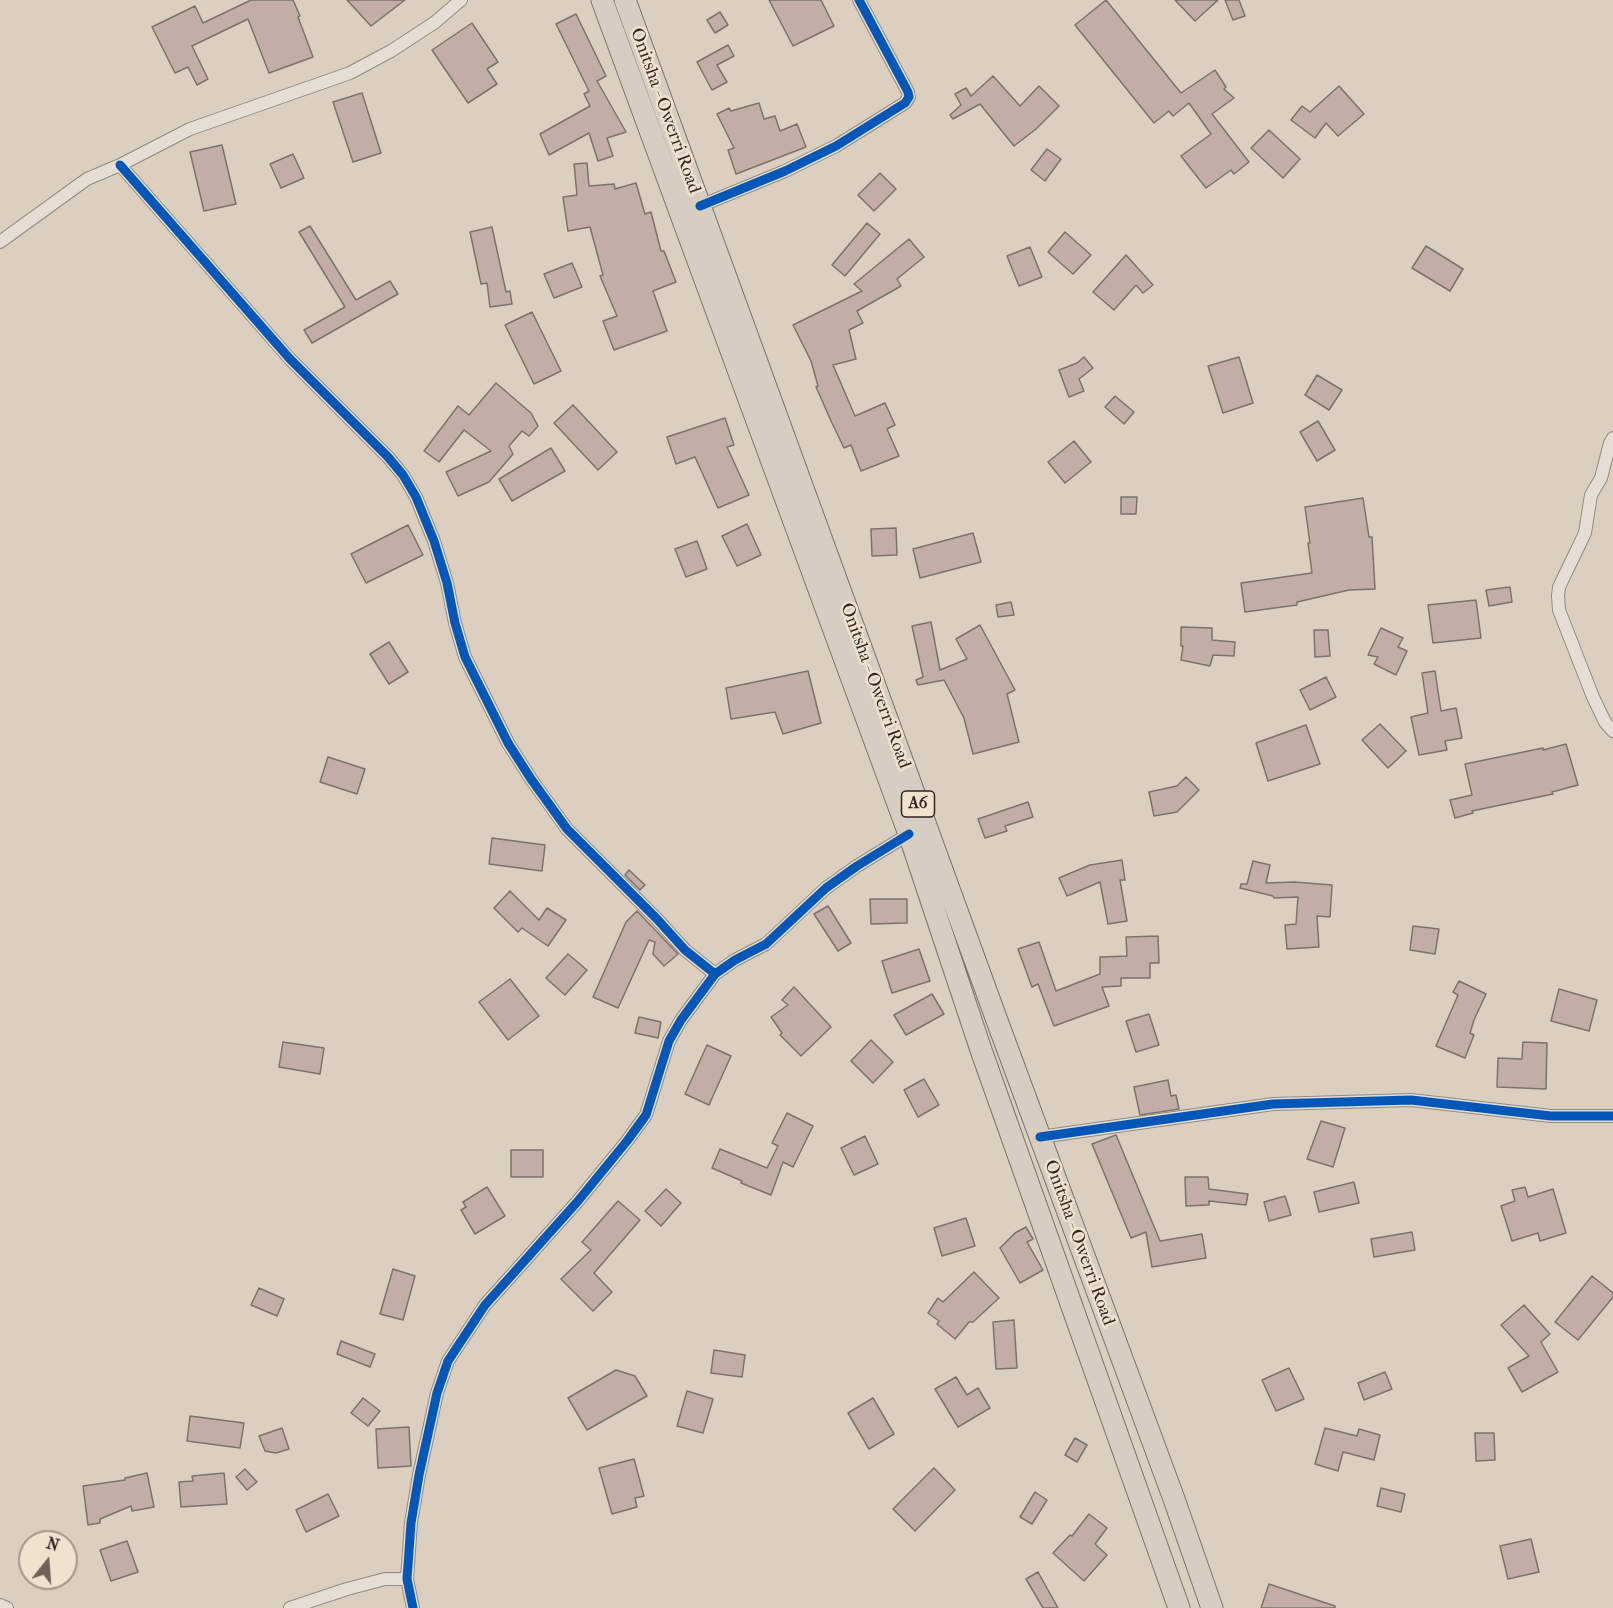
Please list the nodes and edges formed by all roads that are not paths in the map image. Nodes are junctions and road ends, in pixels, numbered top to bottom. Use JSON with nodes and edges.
{"nodes":[{"id":1,"x":461,"y":0,"type":"edge"},
{"id":2,"x":602,"y":0,"type":"edge"},
{"id":3,"x":625,"y":0,"type":"edge"},
{"id":4,"x":859,"y":0,"type":"edge"},
{"id":5,"x":120,"y":165,"type":"junction"},
{"id":6,"x":700,"y":206,"type":"junction"},
{"id":7,"x":0,"y":242,"type":"edge"},
{"id":8,"x":1613,"y":438,"type":"edge"},
{"id":9,"x":1613,"y":731,"type":"edge"},
{"id":10,"x":909,"y":834,"type":"junction"},
{"id":11,"x":716,"y":974,"type":"junction"},
{"id":12,"x":1613,"y":1116,"type":"edge"},
{"id":13,"x":1040,"y":1137,"type":"junction"},
{"id":14,"x":407,"y":1579,"type":"junction"},
{"id":15,"x":0,"y":1605,"type":"edge"},
{"id":16,"x":7,"y":1608,"type":"edge"},
{"id":17,"x":290,"y":1608,"type":"edge"},
{"id":18,"x":413,"y":1608,"type":"edge"},
{"id":19,"x":1179,"y":1608,"type":"edge"},
{"id":20,"x":1212,"y":1608,"type":"edge"}],
"edges":[{"from":1,"to":5,"type":"street"},
{"from":2,"to":10,"type":"highway","name":"Onitsha - Owerri Road","number":"A6"},
{"from":3,"to":6,"type":"highway","name":"Onitsha - Owerri Road","number":"A6"},
{"from":4,"to":6,"type":"street"},
{"from":5,"to":7,"type":"street"},
{"from":5,"to":11,"type":"street"},
{"from":6,"to":13,"type":"highway","name":"Onitsha - Owerri Road","number":"A6"},
{"from":8,"to":9,"type":"street"},
{"from":10,"to":11,"type":"street"},
{"from":10,"to":19,"type":"highway","name":"Onitsha - Owerri Road","number":"A6"},
{"from":11,"to":14,"type":"street"},
{"from":12,"to":13,"type":"street"},
{"from":13,"to":20,"type":"highway","name":"Onitsha - Owerri Road","number":"A6"},
{"from":14,"to":17,"type":"street"},
{"from":14,"to":18,"type":"street"},
{"from":15,"to":16,"type":"street"}]}
